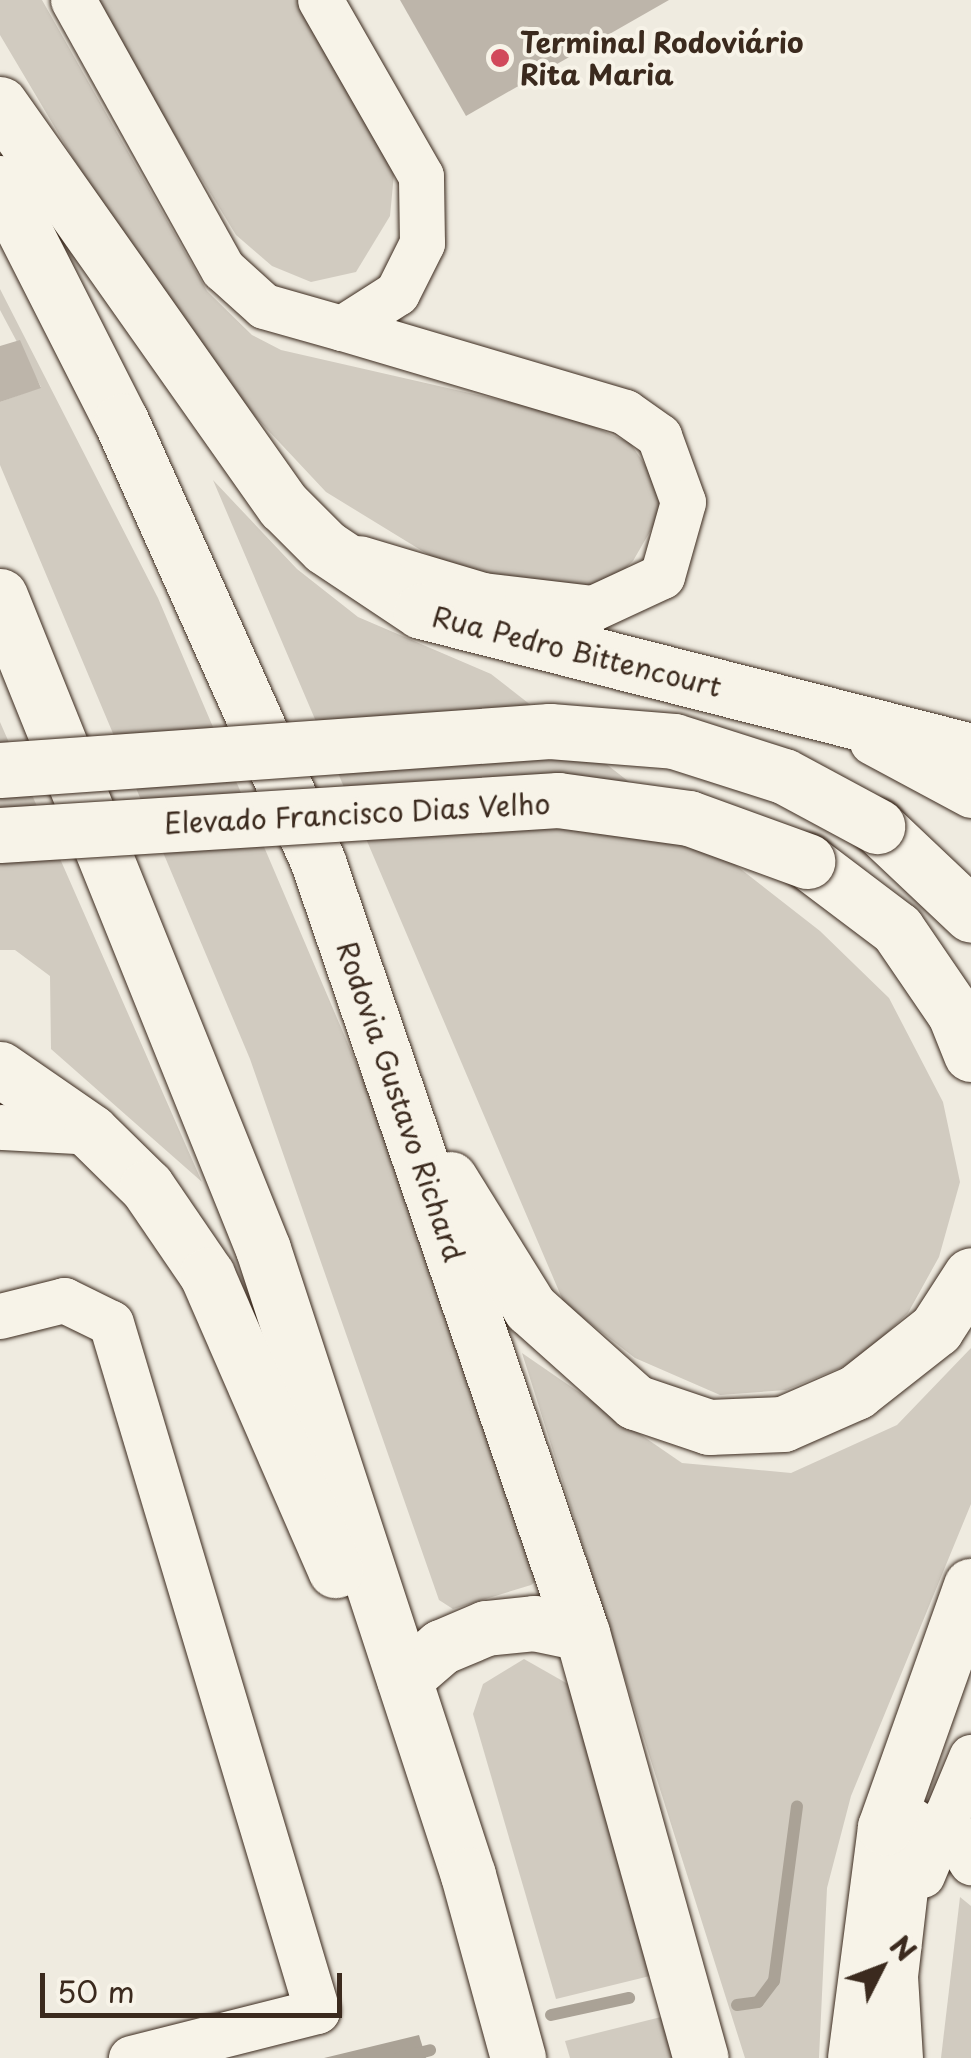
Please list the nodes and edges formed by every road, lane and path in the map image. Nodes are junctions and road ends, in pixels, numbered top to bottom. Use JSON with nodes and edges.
{"nodes":[{"id":1,"x":73,"y":0,"type":"edge"},
{"id":2,"x":320,"y":0,"type":"edge"},
{"id":3,"x":0,"y":104,"type":"edge"},
{"id":4,"x":6,"y":206,"type":"edge"},
{"id":5,"x":342,"y":328,"type":"junction"},
{"id":6,"x":326,"y":548,"type":"junction"},
{"id":7,"x":0,"y":596,"type":"edge"},
{"id":8,"x":790,"y":704,"type":"junction"},
{"id":9,"x":971,"y":751,"type":"edge"},
{"id":10,"x":0,"y":770,"type":"edge"},
{"id":11,"x":971,"y":795,"type":"edge"},
{"id":12,"x":0,"y":836,"type":"edge"},
{"id":13,"x":971,"y":915,"type":"edge"},
{"id":14,"x":971,"y":1054,"type":"edge"},
{"id":15,"x":0,"y":1069,"type":"edge"},
{"id":16,"x":398,"y":1093,"type":"junction"},
{"id":17,"x":0,"y":1128,"type":"edge"},
{"id":18,"x":92,"y":1132,"type":"junction"},
{"id":19,"x":971,"y":1276,"type":"edge"},
{"id":20,"x":0,"y":1316,"type":"edge"},
{"id":21,"x":971,"y":1586,"type":"edge"},
{"id":22,"x":582,"y":1633,"type":"junction"},
{"id":23,"x":938,"y":1661,"type":"junction"},
{"id":24,"x":404,"y":1679,"type":"junction"},
{"id":25,"x":971,"y":1758,"type":"edge"},
{"id":26,"x":944,"y":1818,"type":"junction"},
{"id":27,"x":971,"y":1862,"type":"edge"},
{"id":28,"x":468,"y":1875,"type":"junction"},
{"id":29,"x":895,"y":1976,"type":"junction"},
{"id":30,"x":131,"y":2058,"type":"edge"},
{"id":31,"x":518,"y":2058,"type":"edge"},
{"id":32,"x":701,"y":2058,"type":"edge"},
{"id":33,"x":854,"y":2058,"type":"edge"},
{"id":34,"x":900,"y":2058,"type":"edge"}],
"edges":[{"from":1,"to":5,"type":"lane"},
{"from":2,"to":5,"type":"lane"},
{"from":3,"to":6,"type":"main road","name":"Rua Pedro Bittencourt"},
{"from":4,"to":16,"type":"main road","name":"Rodovia Gustavo Richard"},
{"from":5,"to":6,"type":"lane"},
{"from":6,"to":8,"type":"main road","name":"Rua Pedro Bittencourt"},
{"from":7,"to":24,"type":"main road"},
{"from":8,"to":9,"type":"main road","name":"Rua Pedro Bittencourt"},
{"from":8,"to":11,"type":"lane"},
{"from":10,"to":13,"type":"main road","bridge":true},
{"from":12,"to":14,"type":"main road","name":"Elevado Francisco Dias Velho","bridge":true},
{"from":15,"to":18,"type":"main road"},
{"from":16,"to":19,"type":"main road"},
{"from":16,"to":22,"type":"main road","name":"Rodovia Gustavo Richard"},
{"from":17,"to":18,"type":"lane"},
{"from":18,"to":28,"type":"main road"},
{"from":20,"to":30,"type":"lane"},
{"from":21,"to":23,"type":"main road"},
{"from":22,"to":24,"type":"main road"},
{"from":22,"to":32,"type":"main road","name":"Rodovia Gustavo Richard"},
{"from":23,"to":29,"type":"lane"},
{"from":23,"to":33,"type":"main road"},
{"from":24,"to":28,"type":"main road"},
{"from":25,"to":26,"type":"lane"},
{"from":26,"to":27,"type":"lane"},
{"from":26,"to":29,"type":"lane"},
{"from":28,"to":31,"type":"main road"},
{"from":29,"to":34,"type":"lane"}]}
